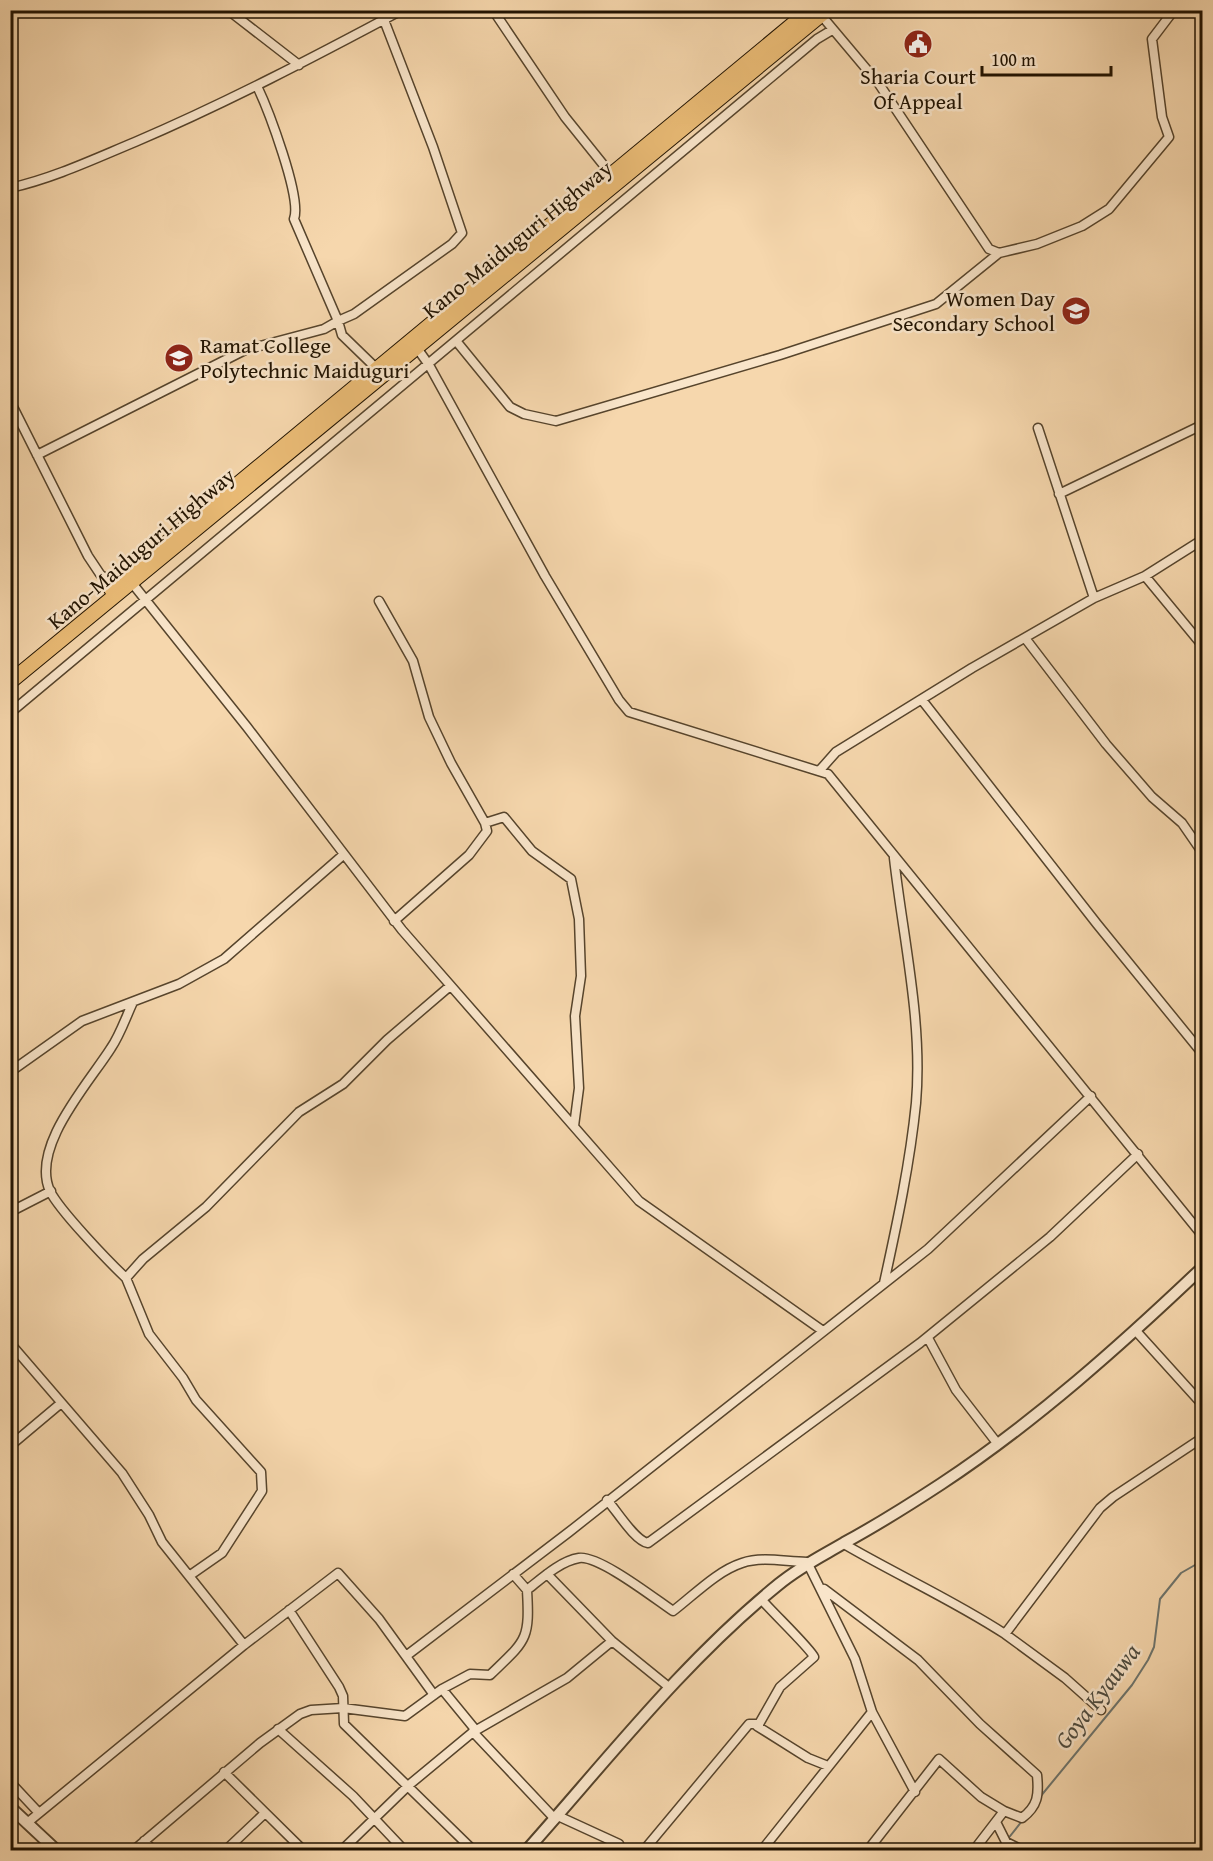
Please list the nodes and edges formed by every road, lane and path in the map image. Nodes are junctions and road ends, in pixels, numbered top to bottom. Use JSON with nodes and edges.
{"nodes":[{"id":1,"x":228,"y":10,"type":"edge"},
{"id":2,"x":402,"y":10,"type":"edge"},
{"id":3,"x":493,"y":10,"type":"edge"},
{"id":4,"x":1174,"y":10,"type":"edge"},
{"id":5,"x":819,"y":12,"type":"edge"},
{"id":6,"x":384,"y":20,"type":"junction"},
{"id":7,"x":832,"y":30,"type":"junction"},
{"id":8,"x":299,"y":65,"type":"junction"},
{"id":9,"x":257,"y":86,"type":"junction"},
{"id":10,"x":614,"y":178,"type":"junction"},
{"id":11,"x":10,"y":188,"type":"edge"},
{"id":12,"x":999,"y":253,"type":"junction"},
{"id":13,"x":338,"y":321,"type":"junction"},
{"id":14,"x":457,"y":342,"type":"junction"},
{"id":15,"x":417,"y":348,"type":"junction"},
{"id":16,"x":429,"y":365,"type":"junction"},
{"id":17,"x":376,"y":368,"type":"junction"},
{"id":18,"x":10,"y":401,"type":"edge"},
{"id":19,"x":1203,"y":425,"type":"edge"},
{"id":20,"x":1038,"y":428,"type":"dead end"},
{"id":21,"x":37,"y":455,"type":"junction"},
{"id":22,"x":1059,"y":494,"type":"junction"},
{"id":23,"x":1203,"y":540,"type":"edge"},
{"id":24,"x":1145,"y":576,"type":"junction"},
{"id":25,"x":132,"y":583,"type":"junction"},
{"id":26,"x":114,"y":586,"type":"junction"},
{"id":27,"x":1094,"y":598,"type":"junction"},
{"id":28,"x":379,"y":600,"type":"dead end"},
{"id":29,"x":148,"y":601,"type":"junction"},
{"id":30,"x":1025,"y":638,"type":"junction"},
{"id":31,"x":1203,"y":645,"type":"edge"},
{"id":32,"x":10,"y":671,"type":"edge"},
{"id":33,"x":10,"y":682,"type":"edge"},
{"id":34,"x":922,"y":700,"type":"junction"},
{"id":35,"x":10,"y":713,"type":"edge"},
{"id":36,"x":820,"y":770,"type":"junction"},
{"id":37,"x":485,"y":823,"type":"junction"},
{"id":38,"x":1203,"y":852,"type":"edge"},
{"id":39,"x":342,"y":855,"type":"junction"},
{"id":40,"x":894,"y":856,"type":"junction"},
{"id":41,"x":394,"y":921,"type":"junction"},
{"id":42,"x":450,"y":986,"type":"junction"},
{"id":43,"x":133,"y":1002,"type":"junction"},
{"id":44,"x":1203,"y":1053,"type":"edge"},
{"id":45,"x":10,"y":1072,"type":"edge"},
{"id":46,"x":1091,"y":1096,"type":"junction"},
{"id":47,"x":574,"y":1126,"type":"junction"},
{"id":48,"x":1138,"y":1154,"type":"junction"},
{"id":49,"x":51,"y":1191,"type":"junction"},
{"id":50,"x":10,"y":1212,"type":"edge"},
{"id":51,"x":1203,"y":1235,"type":"edge"},
{"id":52,"x":1203,"y":1268,"type":"edge"},
{"id":53,"x":126,"y":1278,"type":"junction"},
{"id":54,"x":884,"y":1283,"type":"junction"},
{"id":55,"x":823,"y":1331,"type":"junction"},
{"id":56,"x":1136,"y":1331,"type":"junction"},
{"id":57,"x":928,"y":1338,"type":"junction"},
{"id":58,"x":10,"y":1342,"type":"edge"},
{"id":59,"x":60,"y":1404,"type":"junction"},
{"id":60,"x":1203,"y":1404,"type":"edge"},
{"id":61,"x":1203,"y":1438,"type":"edge"},
{"id":62,"x":998,"y":1443,"type":"junction"},
{"id":63,"x":10,"y":1446,"type":"edge"},
{"id":64,"x":607,"y":1500,"type":"junction"},
{"id":65,"x":844,"y":1544,"type":"junction"},
{"id":66,"x":807,"y":1562,"type":"junction"},
{"id":67,"x":513,"y":1574,"type":"junction"},
{"id":68,"x":547,"y":1574,"type":"junction"},
{"id":69,"x":189,"y":1576,"type":"junction"},
{"id":70,"x":822,"y":1587,"type":"junction"},
{"id":71,"x":527,"y":1590,"type":"junction"},
{"id":72,"x":761,"y":1599,"type":"junction"},
{"id":73,"x":289,"y":1610,"type":"junction"},
{"id":74,"x":1005,"y":1634,"type":"junction"},
{"id":75,"x":612,"y":1641,"type":"junction"},
{"id":76,"x":244,"y":1645,"type":"junction"},
{"id":77,"x":406,"y":1656,"type":"junction"},
{"id":78,"x":670,"y":1688,"type":"junction"},
{"id":79,"x":442,"y":1689,"type":"junction"},
{"id":80,"x":434,"y":1695,"type":"junction"},
{"id":81,"x":344,"y":1708,"type":"junction"},
{"id":82,"x":1101,"y":1710,"type":"dead end"},
{"id":83,"x":872,"y":1712,"type":"junction"},
{"id":84,"x":757,"y":1726,"type":"junction"},
{"id":85,"x":278,"y":1729,"type":"junction"},
{"id":86,"x":473,"y":1732,"type":"junction"},
{"id":87,"x":828,"y":1766,"type":"junction"},
{"id":88,"x":224,"y":1772,"type":"junction"},
{"id":89,"x":10,"y":1782,"type":"edge"},
{"id":90,"x":409,"y":1785,"type":"junction"},
{"id":91,"x":915,"y":1792,"type":"junction"},
{"id":92,"x":10,"y":1807,"type":"edge"},
{"id":93,"x":1004,"y":1811,"type":"junction"},
{"id":94,"x":39,"y":1813,"type":"junction"},
{"id":95,"x":265,"y":1813,"type":"junction"},
{"id":96,"x":556,"y":1818,"type":"junction"},
{"id":97,"x":376,"y":1819,"type":"junction"},
{"id":98,"x":27,"y":1822,"type":"junction"},
{"id":99,"x":997,"y":1824,"type":"junction"},
{"id":100,"x":144,"y":1841,"type":"junction"},
{"id":101,"x":619,"y":1844,"type":"dead end"},
{"id":102,"x":974,"y":1850,"type":"edge"},
{"id":103,"x":56,"y":1851,"type":"edge"},
{"id":104,"x":134,"y":1851,"type":"edge"},
{"id":105,"x":153,"y":1851,"type":"edge"},
{"id":106,"x":226,"y":1851,"type":"edge"},
{"id":107,"x":303,"y":1851,"type":"edge"},
{"id":108,"x":342,"y":1851,"type":"edge"},
{"id":109,"x":404,"y":1851,"type":"edge"},
{"id":110,"x":473,"y":1851,"type":"edge"},
{"id":111,"x":527,"y":1851,"type":"edge"},
{"id":112,"x":644,"y":1851,"type":"edge"},
{"id":113,"x":762,"y":1851,"type":"edge"},
{"id":114,"x":868,"y":1851,"type":"edge"},
{"id":115,"x":1022,"y":1851,"type":"edge"}],
"edges":[{"from":1,"to":8,"type":"street"},
{"from":2,"to":6,"type":"street"},
{"from":3,"to":10,"type":"street"},
{"from":4,"to":12,"type":"street"},
{"from":5,"to":7,"type":"street"},
{"from":5,"to":10,"type":"highway","name":"Kano-Maiduguri Highway"},
{"from":6,"to":8,"type":"street"},
{"from":6,"to":13,"type":"street"},
{"from":7,"to":12,"type":"street"},
{"from":7,"to":14,"type":"street"},
{"from":8,"to":9,"type":"street"},
{"from":9,"to":11,"type":"street"},
{"from":9,"to":13,"type":"street"},
{"from":10,"to":15,"type":"highway","name":"Kano-Maiduguri Highway"},
{"from":10,"to":17,"type":"highway","name":"Kano-Maiduguri Highway"},
{"from":12,"to":14,"type":"street"},
{"from":13,"to":17,"type":"street"},
{"from":13,"to":21,"type":"street"},
{"from":14,"to":16,"type":"street"},
{"from":15,"to":16,"type":"street"},
{"from":15,"to":25,"type":"highway","name":"Kano-Maiduguri Highway"},
{"from":16,"to":29,"type":"street"},
{"from":16,"to":36,"type":"street"},
{"from":17,"to":26,"type":"highway","name":"Kano-Maiduguri Highway"},
{"from":18,"to":21,"type":"street"},
{"from":19,"to":22,"type":"street"},
{"from":20,"to":22,"type":"street"},
{"from":21,"to":26,"type":"street"},
{"from":22,"to":27,"type":"street"},
{"from":23,"to":24,"type":"street"},
{"from":24,"to":27,"type":"street"},
{"from":24,"to":31,"type":"street"},
{"from":25,"to":29,"type":"street"},
{"from":25,"to":33,"type":"highway","name":"Kano-Maiduguri Highway"},
{"from":26,"to":32,"type":"highway","name":"Kano-Maiduguri Highway"},
{"from":27,"to":30,"type":"street"},
{"from":28,"to":37,"type":"street"},
{"from":29,"to":35,"type":"street"},
{"from":29,"to":39,"type":"street"},
{"from":30,"to":34,"type":"street"},
{"from":30,"to":38,"type":"street"},
{"from":34,"to":36,"type":"street"},
{"from":34,"to":44,"type":"street"},
{"from":36,"to":40,"type":"street"},
{"from":37,"to":41,"type":"street"},
{"from":37,"to":47,"type":"street"},
{"from":39,"to":41,"type":"street"},
{"from":39,"to":43,"type":"street"},
{"from":40,"to":46,"type":"street"},
{"from":40,"to":54,"type":"street"},
{"from":41,"to":42,"type":"street"},
{"from":42,"to":47,"type":"street"},
{"from":42,"to":53,"type":"street"},
{"from":43,"to":45,"type":"street"},
{"from":43,"to":49,"type":"street"},
{"from":46,"to":48,"type":"street"},
{"from":46,"to":54,"type":"street"},
{"from":47,"to":55,"type":"street"},
{"from":48,"to":51,"type":"street"},
{"from":48,"to":57,"type":"street"},
{"from":49,"to":50,"type":"street"},
{"from":49,"to":53,"type":"street"},
{"from":52,"to":56,"type":"street"},
{"from":53,"to":69,"type":"street"},
{"from":54,"to":55,"type":"street"},
{"from":55,"to":64,"type":"street"},
{"from":56,"to":60,"type":"street"},
{"from":56,"to":62,"type":"street"},
{"from":57,"to":62,"type":"street"},
{"from":57,"to":64,"type":"street"},
{"from":58,"to":59,"type":"street"},
{"from":59,"to":63,"type":"street"},
{"from":59,"to":69,"type":"street"},
{"from":61,"to":74,"type":"street"},
{"from":62,"to":65,"type":"street"},
{"from":64,"to":67,"type":"street"},
{"from":65,"to":66,"type":"street"},
{"from":65,"to":74,"type":"street"},
{"from":66,"to":68,"type":"street"},
{"from":66,"to":70,"type":"street"},
{"from":66,"to":72,"type":"street"},
{"from":67,"to":71,"type":"street"},
{"from":67,"to":77,"type":"street"},
{"from":68,"to":71,"type":"street"},
{"from":68,"to":75,"type":"street"},
{"from":69,"to":76,"type":"street"},
{"from":70,"to":83,"type":"street"},
{"from":70,"to":93,"type":"street"},
{"from":71,"to":79,"type":"street"},
{"from":72,"to":78,"type":"street"},
{"from":72,"to":84,"type":"street"},
{"from":73,"to":76,"type":"street"},
{"from":73,"to":77,"type":"street"},
{"from":73,"to":81,"type":"street"},
{"from":74,"to":82,"type":"street"},
{"from":75,"to":78,"type":"street"},
{"from":75,"to":86,"type":"street"},
{"from":76,"to":94,"type":"street"},
{"from":77,"to":80,"type":"street"},
{"from":78,"to":96,"type":"street"},
{"from":79,"to":80,"type":"street"},
{"from":79,"to":86,"type":"street"},
{"from":80,"to":81,"type":"street"},
{"from":81,"to":85,"type":"street"},
{"from":81,"to":90,"type":"street"},
{"from":83,"to":87,"type":"street"},
{"from":83,"to":91,"type":"street"},
{"from":84,"to":87,"type":"street"},
{"from":84,"to":112,"type":"street"},
{"from":85,"to":88,"type":"street"},
{"from":85,"to":97,"type":"street"},
{"from":86,"to":90,"type":"street"},
{"from":86,"to":96,"type":"street"},
{"from":87,"to":113,"type":"street"},
{"from":88,"to":95,"type":"street"},
{"from":88,"to":100,"type":"street"},
{"from":89,"to":94,"type":"street"},
{"from":90,"to":97,"type":"street"},
{"from":90,"to":110,"type":"street"},
{"from":91,"to":93,"type":"street"},
{"from":91,"to":114,"type":"street"},
{"from":92,"to":98,"type":"street"},
{"from":93,"to":99,"type":"street"},
{"from":94,"to":98,"type":"street"},
{"from":95,"to":106,"type":"street"},
{"from":95,"to":107,"type":"street"},
{"from":96,"to":101,"type":"street"},
{"from":96,"to":111,"type":"street"},
{"from":97,"to":108,"type":"street"},
{"from":97,"to":109,"type":"street"},
{"from":98,"to":103,"type":"street"},
{"from":99,"to":102,"type":"street"},
{"from":99,"to":115,"type":"street"},
{"from":100,"to":104,"type":"street"},
{"from":100,"to":105,"type":"street"}]}
